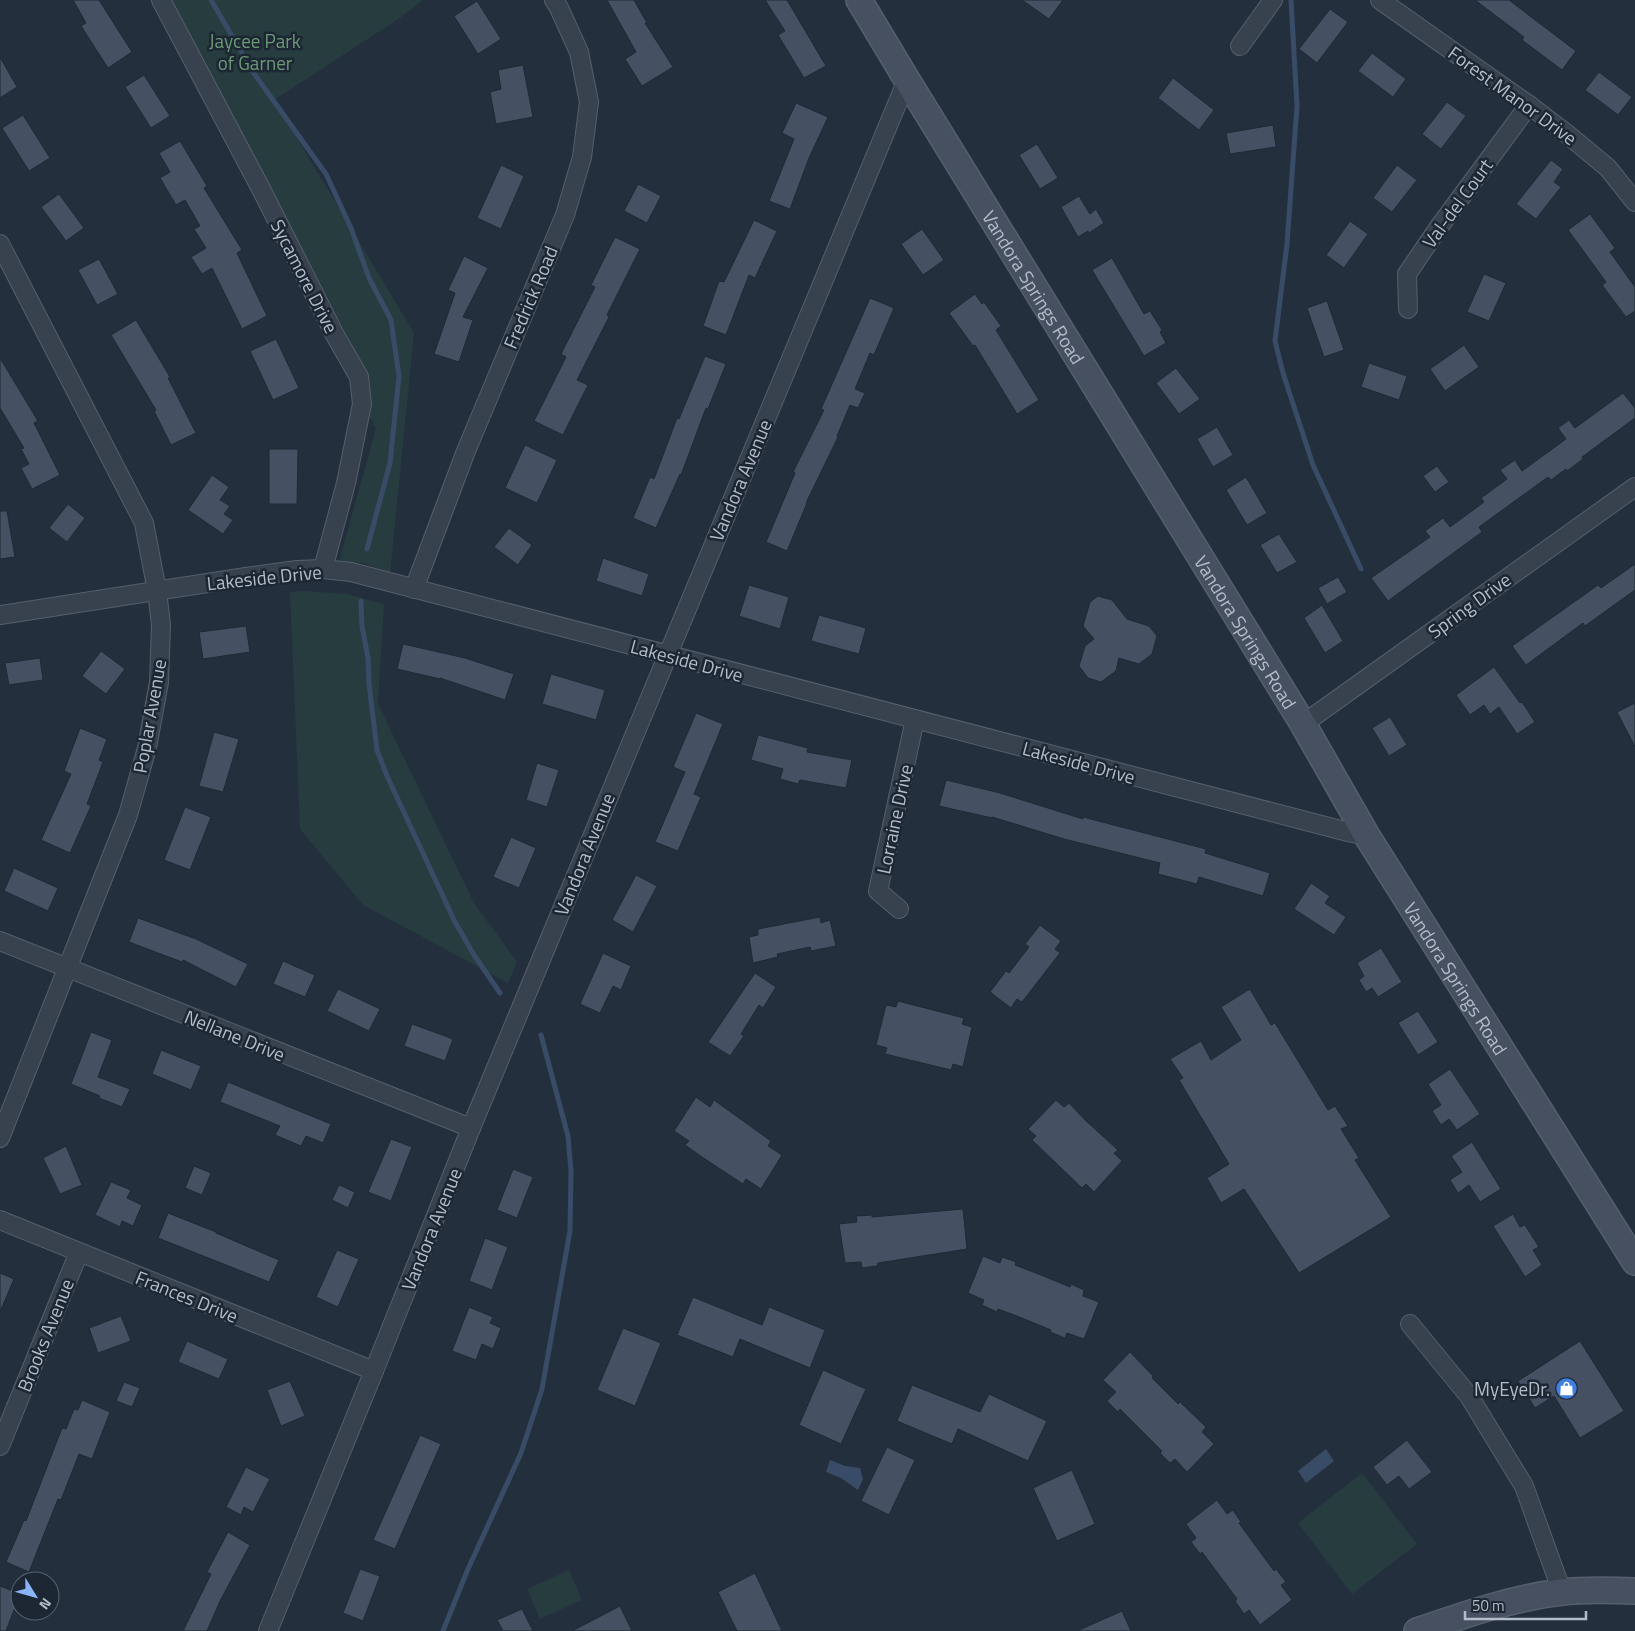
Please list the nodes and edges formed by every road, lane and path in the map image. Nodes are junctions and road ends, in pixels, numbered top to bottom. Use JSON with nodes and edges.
{"nodes":[{"id":1,"x":161,"y":0,"type":"edge"},
{"id":2,"x":554,"y":0,"type":"edge"},
{"id":3,"x":859,"y":0,"type":"edge"},
{"id":4,"x":1273,"y":0,"type":"edge"},
{"id":5,"x":1380,"y":0,"type":"edge"},
{"id":6,"x":1240,"y":46,"type":"dead end"},
{"id":7,"x":906,"y":80,"type":"junction"},
{"id":8,"x":1529,"y":105,"type":"junction"},
{"id":9,"x":1635,"y":202,"type":"edge"},
{"id":10,"x":0,"y":244,"type":"edge"},
{"id":11,"x":1408,"y":309,"type":"dead end"},
{"id":12,"x":1635,"y":487,"type":"edge"},
{"id":13,"x":323,"y":570,"type":"junction"},
{"id":14,"x":414,"y":589,"type":"junction"},
{"id":15,"x":157,"y":591,"type":"junction"},
{"id":16,"x":0,"y":615,"type":"edge"},
{"id":17,"x":667,"y":655,"type":"junction"},
{"id":18,"x":916,"y":719,"type":"junction"},
{"id":19,"x":1303,"y":724,"type":"junction"},
{"id":20,"x":1367,"y":836,"type":"junction"},
{"id":21,"x":899,"y":910,"type":"dead end"},
{"id":22,"x":0,"y":940,"type":"edge"},
{"id":23,"x":68,"y":968,"type":"junction"},
{"id":24,"x":471,"y":1128,"type":"junction"},
{"id":25,"x":0,"y":1138,"type":"edge"},
{"id":26,"x":0,"y":1220,"type":"edge"},
{"id":27,"x":79,"y":1252,"type":"junction"},
{"id":28,"x":1635,"y":1262,"type":"edge"},
{"id":29,"x":1410,"y":1324,"type":"dead end"},
{"id":30,"x":374,"y":1371,"type":"junction"},
{"id":31,"x":0,"y":1446,"type":"edge"},
{"id":32,"x":1562,"y":1592,"type":"junction"},
{"id":33,"x":1635,"y":1592,"type":"edge"},
{"id":34,"x":268,"y":1631,"type":"edge"},
{"id":35,"x":1417,"y":1631,"type":"edge"}],
"edges":[{"from":1,"to":13,"type":"street","name":"Sycamore Drive"},
{"from":2,"to":14,"type":"street","name":"Fredrick Road"},
{"from":3,"to":7,"type":"street","name":"Vandora Springs Road"},
{"from":4,"to":6,"type":"street"},
{"from":5,"to":8,"type":"street","name":"Forest Manor Drive"},
{"from":7,"to":17,"type":"street","name":"Vandora Avenue"},
{"from":7,"to":19,"type":"street","name":"Vandora Springs Road"},
{"from":8,"to":9,"type":"street","name":"Forest Manor Drive"},
{"from":8,"to":11,"type":"street","name":"Val-del Court"},
{"from":10,"to":15,"type":"street","name":"Poplar Avenue"},
{"from":12,"to":19,"type":"street","name":"Spring Drive"},
{"from":13,"to":14,"type":"street","name":"Lakeside Drive"},
{"from":13,"to":15,"type":"street","name":"Lakeside Drive"},
{"from":14,"to":17,"type":"street","name":"Lakeside Drive"},
{"from":15,"to":16,"type":"street","name":"Lakeside Drive"},
{"from":15,"to":23,"type":"street","name":"Poplar Avenue"},
{"from":17,"to":18,"type":"street","name":"Lakeside Drive"},
{"from":17,"to":24,"type":"street","name":"Vandora Avenue"},
{"from":18,"to":20,"type":"street","name":"Lakeside Drive"},
{"from":18,"to":21,"type":"street","name":"Lorraine Drive"},
{"from":19,"to":20,"type":"street","name":"Vandora Springs Road"},
{"from":20,"to":28,"type":"street","name":"Vandora Springs Road"},
{"from":22,"to":23,"type":"street","name":"Nellane Drive"},
{"from":23,"to":24,"type":"street","name":"Nellane Drive"},
{"from":23,"to":25,"type":"street","name":"Poplar Avenue"},
{"from":24,"to":30,"type":"street","name":"Vandora Avenue"},
{"from":26,"to":27,"type":"street","name":"Frances Drive"},
{"from":27,"to":30,"type":"street","name":"Frances Drive"},
{"from":27,"to":31,"type":"street","name":"Brooks Avenue"},
{"from":29,"to":32,"type":"street"},
{"from":30,"to":34,"type":"street","name":"Vandora Avenue"},
{"from":32,"to":33,"type":"street"},
{"from":32,"to":35,"type":"street"}]}
